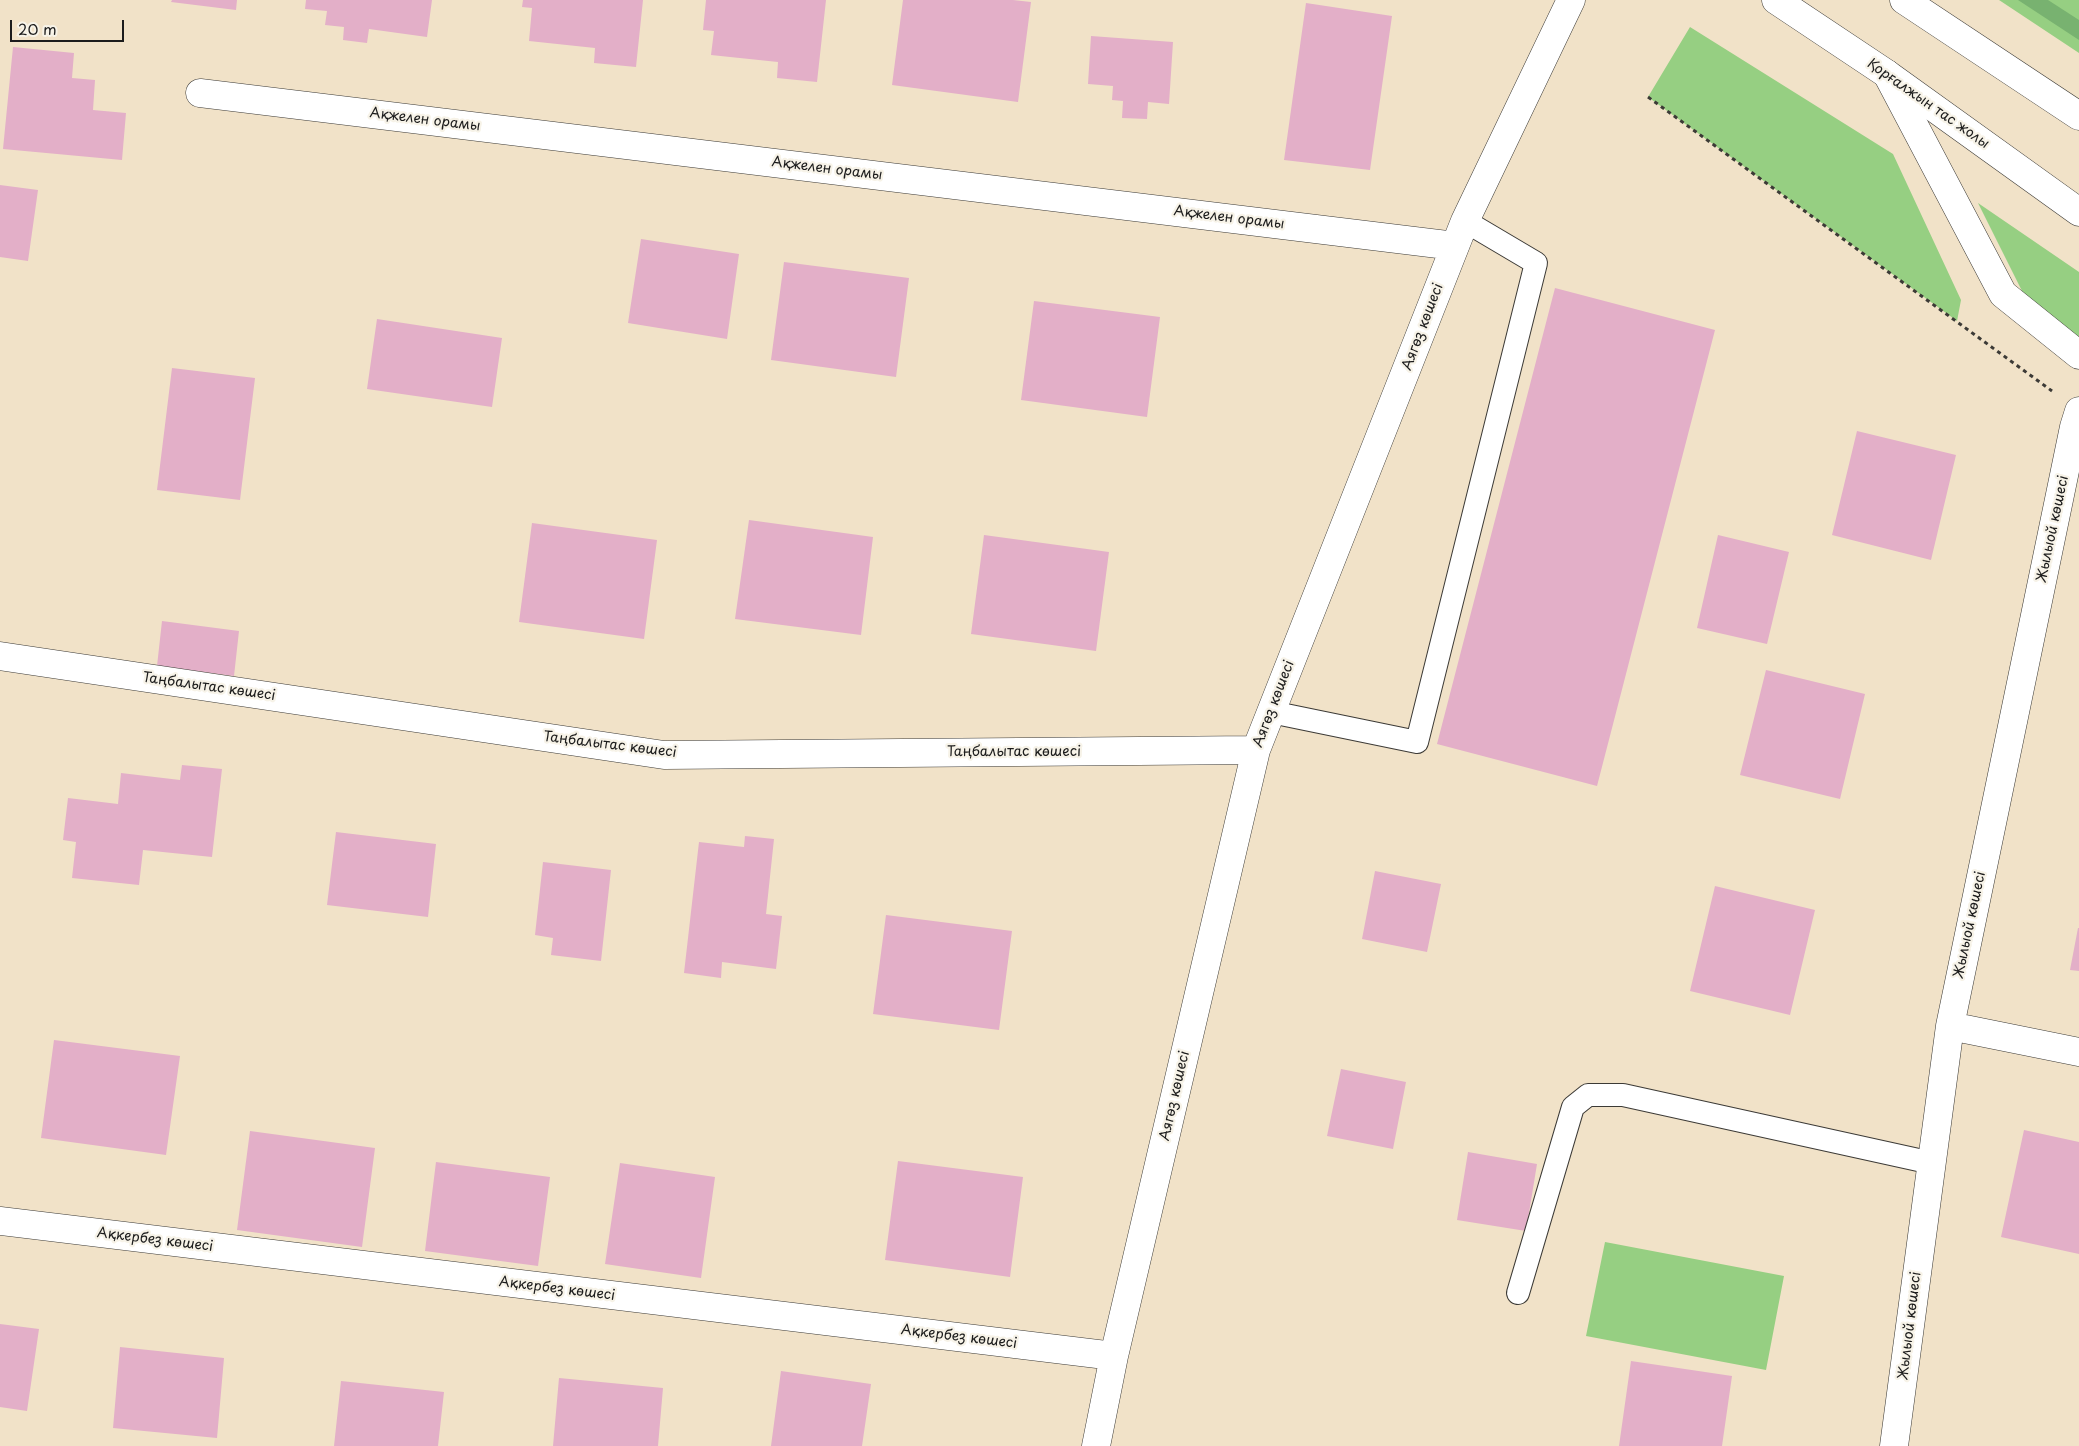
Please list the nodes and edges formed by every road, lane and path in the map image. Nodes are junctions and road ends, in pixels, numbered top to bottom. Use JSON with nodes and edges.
{"nodes":[{"id":1,"x":1570,"y":0,"type":"edge"},
{"id":2,"x":1776,"y":0,"type":"edge"},
{"id":3,"x":1904,"y":0,"type":"edge"},
{"id":4,"x":1888,"y":74,"type":"junction"},
{"id":5,"x":200,"y":93,"type":"dead end"},
{"id":6,"x":1648,"y":97,"type":"dead end"},
{"id":7,"x":2079,"y":116,"type":"edge"},
{"id":8,"x":2079,"y":212,"type":"edge"},
{"id":9,"x":1460,"y":233,"type":"junction"},
{"id":10,"x":2079,"y":355,"type":"edge"},
{"id":11,"x":2056,"y":394,"type":"dead end"},
{"id":12,"x":2079,"y":411,"type":"edge"},
{"id":13,"x":0,"y":656,"type":"edge"},
{"id":14,"x":1271,"y":712,"type":"junction"},
{"id":15,"x":1256,"y":750,"type":"junction"},
{"id":16,"x":1950,"y":1026,"type":"junction"},
{"id":17,"x":2079,"y":1052,"type":"edge"},
{"id":18,"x":1932,"y":1163,"type":"junction"},
{"id":19,"x":0,"y":1221,"type":"edge"},
{"id":20,"x":1518,"y":1293,"type":"dead end"},
{"id":21,"x":1114,"y":1356,"type":"junction"},
{"id":22,"x":1096,"y":1446,"type":"edge"},
{"id":23,"x":1894,"y":1446,"type":"edge"}],
"edges":[{"from":1,"to":9,"type":"street","name":"Аягөз көшесі"},
{"from":2,"to":4,"type":"street","name":"Қорғалжын тас жолы"},
{"from":3,"to":7,"type":"street"},
{"from":4,"to":8,"type":"street","name":"Қорғалжын тас жолы"},
{"from":4,"to":10,"type":"street"},
{"from":5,"to":9,"type":"street","name":"Ақжелен орамы"},
{"from":6,"to":11,"type":"path"},
{"from":9,"to":14,"type":"street","name":"Аягөз көшесі"},
{"from":9,"to":14,"type":"lane"},
{"from":12,"to":16,"type":"street","name":"Жылыой көшесі"},
{"from":13,"to":15,"type":"street","name":"Таңбалытас көшесі"},
{"from":14,"to":15,"type":"street","name":"Аягөз көшесі"},
{"from":15,"to":21,"type":"street","name":"Аягөз көшесі"},
{"from":16,"to":17,"type":"street"},
{"from":16,"to":18,"type":"street","name":"Жылыой көшесі"},
{"from":18,"to":20,"type":"lane"},
{"from":18,"to":23,"type":"street","name":"Жылыой көшесі"},
{"from":19,"to":21,"type":"street","name":"Ақкербез көшесі"},
{"from":21,"to":22,"type":"street","name":"Аягөз көшесі"}]}
